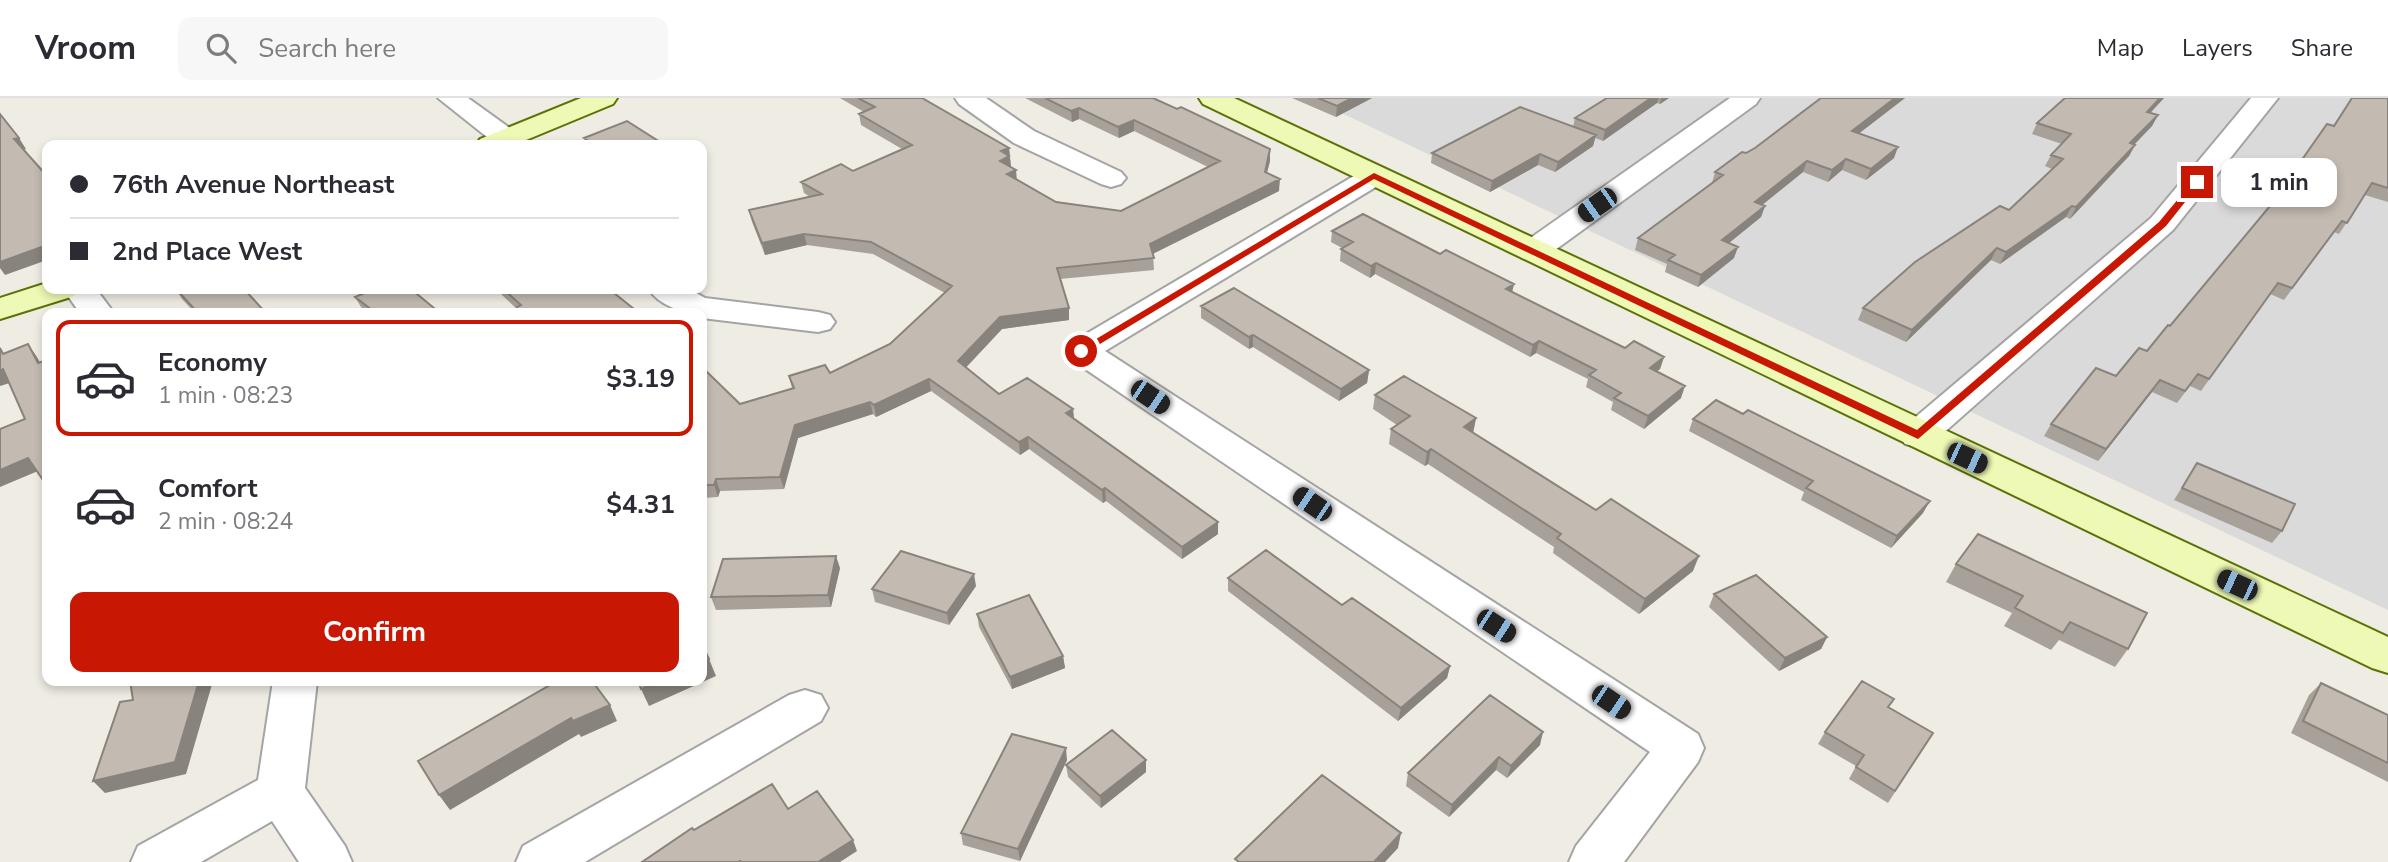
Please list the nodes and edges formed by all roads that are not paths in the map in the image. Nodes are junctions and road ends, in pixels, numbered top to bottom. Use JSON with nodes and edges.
{"nodes":[{"id":1,"x":451,"y":98,"type":"edge"},
{"id":2,"x":604,"y":98,"type":"edge"},
{"id":3,"x":968,"y":98,"type":"edge"},
{"id":4,"x":1212,"y":98,"type":"edge"},
{"id":5,"x":1747,"y":98,"type":"edge"},
{"id":6,"x":2265,"y":98,"type":"edge"},
{"id":7,"x":500,"y":140,"type":"edge"},
{"id":8,"x":511,"y":140,"type":"edge"},
{"id":9,"x":1374,"y":176,"type":"junction"},
{"id":10,"x":1111,"y":178,"type":"dead end"},
{"id":11,"x":1533,"y":251,"type":"junction"},
{"id":12,"x":46,"y":294,"type":"edge"},
{"id":13,"x":674,"y":294,"type":"edge"},
{"id":14,"x":705,"y":308,"type":"edge"},
{"id":15,"x":707,"y":308,"type":"edge"},
{"id":16,"x":0,"y":309,"type":"edge"},
{"id":17,"x":818,"y":322,"type":"dead end"},
{"id":18,"x":1918,"y":435,"type":"junction"},
{"id":19,"x":2388,"y":656,"type":"edge"},
{"id":20,"x":294,"y":686,"type":"edge"},
{"id":21,"x":805,"y":708,"type":"dead end"},
{"id":22,"x":280,"y":792,"type":"junction"},
{"id":23,"x":156,"y":862,"type":"edge"},
{"id":24,"x":327,"y":862,"type":"edge"},
{"id":25,"x":541,"y":862,"type":"edge"},
{"id":26,"x":1594,"y":862,"type":"edge"}],
"edges":[{"from":1,"to":7,"type":"street"},
{"from":2,"to":8,"type":"street"},
{"from":3,"to":10,"type":"street"},
{"from":4,"to":9,"type":"street"},
{"from":5,"to":11,"type":"street"},
{"from":6,"to":18,"type":"street"},
{"from":9,"to":11,"type":"street"},
{"from":9,"to":26,"type":"street"},
{"from":11,"to":18,"type":"street"},
{"from":12,"to":16,"type":"street"},
{"from":13,"to":14,"type":"street"},
{"from":15,"to":17,"type":"street"},
{"from":18,"to":19,"type":"street"},
{"from":20,"to":22,"type":"street"},
{"from":21,"to":25,"type":"street"},
{"from":22,"to":23,"type":"street"},
{"from":22,"to":24,"type":"street"}]}
